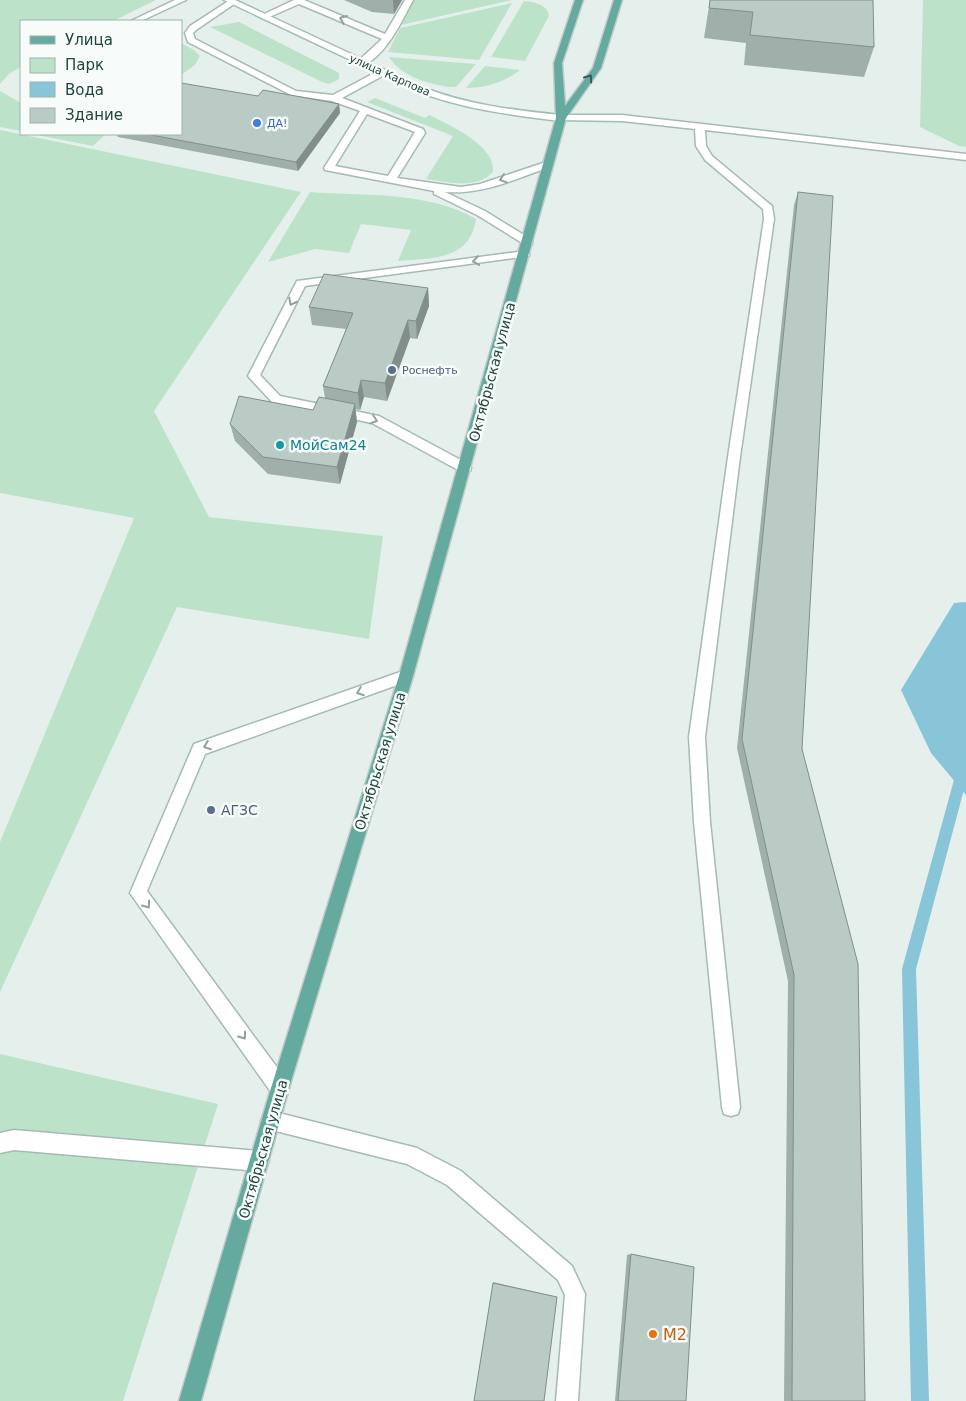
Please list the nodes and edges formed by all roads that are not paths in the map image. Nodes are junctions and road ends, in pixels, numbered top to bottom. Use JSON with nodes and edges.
{"nodes":[{"id":1,"x":182,"y":0,"type":"edge"},
{"id":2,"x":409,"y":0,"type":"edge"},
{"id":3,"x":579,"y":0,"type":"edge"},
{"id":4,"x":618,"y":0,"type":"edge"},
{"id":5,"x":231,"y":1,"type":"edge"},
{"id":6,"x":264,"y":16,"type":"junction"},
{"id":7,"x":137,"y":20,"type":"edge"},
{"id":8,"x":388,"y":38,"type":"junction"},
{"id":9,"x":361,"y":63,"type":"junction"},
{"id":10,"x":383,"y":72,"type":"junction"},
{"id":11,"x":334,"y":98,"type":"junction"},
{"id":12,"x":365,"y":110,"type":"junction"},
{"id":13,"x":561,"y":118,"type":"junction"},
{"id":14,"x":700,"y":126,"type":"junction"},
{"id":15,"x":966,"y":157,"type":"edge"},
{"id":16,"x":549,"y":164,"type":"junction"},
{"id":17,"x":392,"y":180,"type":"junction"},
{"id":18,"x":428,"y":186,"type":"junction"},
{"id":19,"x":528,"y":242,"type":"junction"},
{"id":20,"x":525,"y":254,"type":"junction"},
{"id":21,"x":466,"y":468,"type":"junction"},
{"id":22,"x":406,"y":676,"type":"junction"},
{"id":23,"x":280,"y":1088,"type":"junction"},
{"id":24,"x":731,"y":1108,"type":"dead end"},
{"id":25,"x":271,"y":1121,"type":"junction"},
{"id":26,"x":0,"y":1143,"type":"edge"},
{"id":27,"x":259,"y":1161,"type":"junction"},
{"id":28,"x":190,"y":1401,"type":"edge"},
{"id":29,"x":567,"y":1401,"type":"edge"}],
"edges":[{"from":1,"to":7,"type":"main road"},
{"from":2,"to":8,"type":"main road"},
{"from":3,"to":13,"type":"main road","name":"Октябрьская улица"},
{"from":13,"to":4,"type":"main road","name":"Октябрьская улица","one_way":true},
{"from":5,"to":6,"type":"main road","name":"улица Карпова"},
{"from":5,"to":11,"type":"main road"},
{"from":8,"to":6,"type":"main road","one_way":true},
{"from":6,"to":9,"type":"main road","name":"улица Карпова"},
{"from":8,"to":9,"type":"main road"},
{"from":9,"to":10,"type":"main road","name":"улица Карпова"},
{"from":10,"to":11,"type":"main road"},
{"from":10,"to":13,"type":"main road","name":"улица Карпова"},
{"from":11,"to":12,"type":"main road"},
{"from":12,"to":17,"type":"main road"},
{"from":12,"to":17,"type":"main road"},
{"from":13,"to":14,"type":"main road","name":"улица Карпова"},
{"from":13,"to":16,"type":"main road","name":"Октябрьская улица"},
{"from":14,"to":15,"type":"main road","name":"улица Карпова"},
{"from":14,"to":24,"type":"main road"},
{"from":16,"to":18,"type":"main road","one_way":true},
{"from":16,"to":19,"type":"main road","name":"Октябрьская улица"},
{"from":17,"to":18,"type":"main road"},
{"from":18,"to":19,"type":"main road"},
{"from":19,"to":20,"type":"main road","name":"Октябрьская улица"},
{"from":20,"to":21,"type":"main road","name":"Октябрьская улица"},
{"from":20,"to":21,"type":"main road","one_way":true},
{"from":21,"to":22,"type":"main road","name":"Октябрьская улица"},
{"from":22,"to":23,"type":"main road","name":"Октябрьская улица"},
{"from":22,"to":23,"type":"main road","one_way":true},
{"from":23,"to":25,"type":"main road","name":"Октябрьская улица"},
{"from":25,"to":27,"type":"main road","name":"Октябрьская улица"},
{"from":25,"to":29,"type":"main road"},
{"from":26,"to":27,"type":"main road"},
{"from":27,"to":28,"type":"main road","name":"Октябрьская улица"}]}
